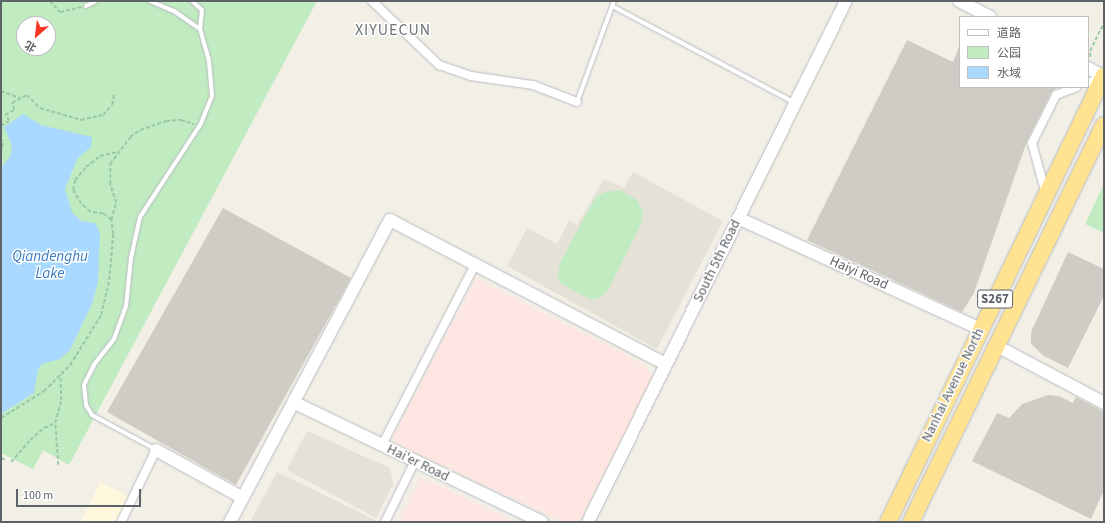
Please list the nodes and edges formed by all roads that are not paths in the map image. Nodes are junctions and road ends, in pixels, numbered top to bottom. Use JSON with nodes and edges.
{"nodes":[{"id":1,"x":96,"y":1,"type":"edge"},
{"id":2,"x":150,"y":1,"type":"edge"},
{"id":3,"x":192,"y":1,"type":"edge"},
{"id":4,"x":372,"y":1,"type":"edge"},
{"id":5,"x":614,"y":1,"type":"edge"},
{"id":6,"x":846,"y":1,"type":"edge"},
{"id":7,"x":959,"y":1,"type":"edge"},
{"id":8,"x":86,"y":6,"type":"road end"},
{"id":9,"x":612,"y":6,"type":"junction"},
{"id":10,"x":988,"y":16,"type":"edge"},
{"id":11,"x":200,"y":29,"type":"junction"},
{"id":12,"x":1089,"y":62,"type":"edge"},
{"id":13,"x":1104,"y":76,"type":"edge"},
{"id":14,"x":1089,"y":83,"type":"edge"},
{"id":15,"x":1074,"y":88,"type":"edge"},
{"id":16,"x":577,"y":102,"type":"joint"},
{"id":17,"x":795,"y":104,"type":"junction"},
{"id":18,"x":1104,"y":125,"type":"edge"},
{"id":19,"x":1046,"y":196,"type":"junction"},
{"id":20,"x":738,"y":218,"type":"junction"},
{"id":21,"x":475,"y":265,"type":"junction"},
{"id":22,"x":980,"y":329,"type":"junction"},
{"id":23,"x":995,"y":345,"type":"junction"},
{"id":24,"x":666,"y":364,"type":"junction"},
{"id":25,"x":295,"y":403,"type":"junction"},
{"id":26,"x":1104,"y":403,"type":"edge"},
{"id":27,"x":382,"y":445,"type":"junction"},
{"id":28,"x":156,"y":450,"type":"junction"},
{"id":29,"x":414,"y":461,"type":"junction"},
{"id":30,"x":243,"y":498,"type":"junction"},
{"id":31,"x":121,"y":522,"type":"edge"},
{"id":32,"x":230,"y":522,"type":"edge"},
{"id":33,"x":385,"y":522,"type":"edge"},
{"id":34,"x":542,"y":522,"type":"edge"},
{"id":35,"x":588,"y":522,"type":"edge"},
{"id":36,"x":888,"y":522,"type":"edge"},
{"id":37,"x":911,"y":522,"type":"edge"}],
"edges":[{"from":1,"to":8,"type":"lane"},
{"from":2,"to":11,"type":"lane"},
{"from":3,"to":11,"type":"lane"},
{"from":4,"to":16,"type":"street"},
{"from":5,"to":9,"type":"lane"},
{"from":6,"to":17,"type":"street","name":"South 5th Road"},
{"from":7,"to":10,"type":"street"},
{"from":9,"to":16,"type":"lane"},
{"from":9,"to":17,"type":"lane"},
{"from":11,"to":28,"type":"lane"},
{"from":12,"to":13,"type":"street"},
{"from":13,"to":14,"type":"street"},
{"from":13,"to":19,"type":"highway","name":"Nanhai Avenue North","number":"S267"},
{"from":15,"to":19,"type":"street"},
{"from":17,"to":20,"type":"street","name":"South 5th Road"},
{"from":18,"to":23,"type":"highway","name":"Nanhai Avenue North","number":"S267"},
{"from":19,"to":22,"type":"highway","name":"Nanhai Avenue North","number":"S267"},
{"from":20,"to":22,"type":"street","name":"Haiyi Road"},
{"from":20,"to":24,"type":"street","name":"South 5th Road"},
{"from":21,"to":24,"type":"street"},
{"from":21,"to":25,"type":"street"},
{"from":21,"to":27,"type":"street"},
{"from":22,"to":36,"type":"highway","name":"Nanhai Avenue North","number":"S267"},
{"from":23,"to":26,"type":"street"},
{"from":23,"to":37,"type":"highway","name":"Nanhai Avenue North","number":"S267"},
{"from":24,"to":35,"type":"street","name":"South 5th Road"},
{"from":25,"to":27,"type":"street","name":"Hai'er Road"},
{"from":25,"to":30,"type":"street"},
{"from":27,"to":29,"type":"street","name":"Hai'er Road"},
{"from":28,"to":30,"type":"street"},
{"from":28,"to":31,"type":"street"},
{"from":29,"to":33,"type":"street"},
{"from":29,"to":34,"type":"street","name":"Hai'er Road"},
{"from":30,"to":32,"type":"street"}]}
